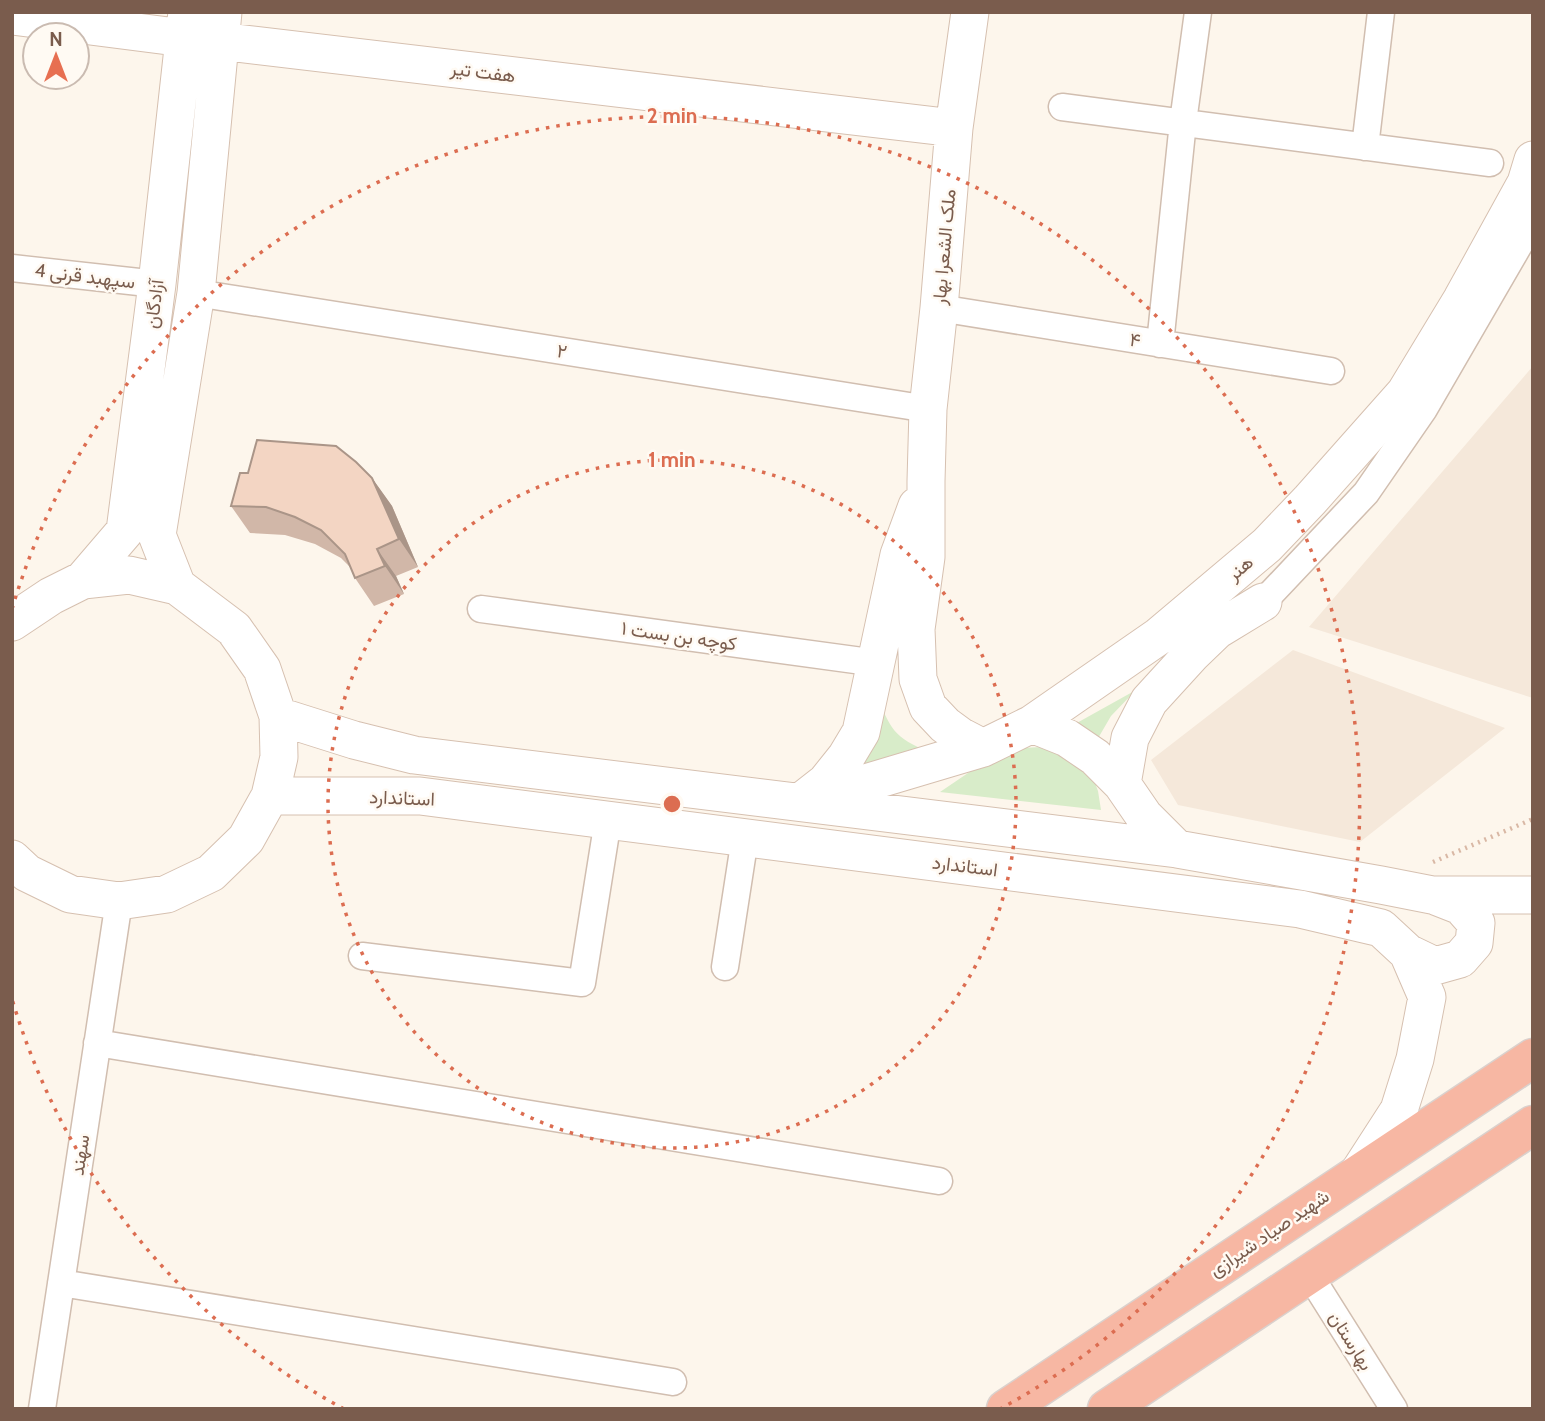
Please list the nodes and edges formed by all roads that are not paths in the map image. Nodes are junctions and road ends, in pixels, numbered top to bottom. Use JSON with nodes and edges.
{"nodes":[{"id":1,"x":970,"y":12,"type":"edge"},
{"id":2,"x":1198,"y":12,"type":"edge"},
{"id":3,"x":1381,"y":12,"type":"edge"},
{"id":4,"x":12,"y":16,"type":"edge"},
{"id":5,"x":203,"y":26,"type":"edge"},
{"id":6,"x":1062,"y":107,"type":"dead end"},
{"id":7,"x":1183,"y":122,"type":"junction"},
{"id":8,"x":954,"y":128,"type":"junction"},
{"id":9,"x":1365,"y":147,"type":"junction"},
{"id":10,"x":1533,"y":160,"type":"edge"},
{"id":11,"x":1490,"y":163,"type":"dead end"},
{"id":12,"x":1533,"y":221,"type":"edge"},
{"id":13,"x":12,"y":268,"type":"edge"},
{"id":14,"x":157,"y":285,"type":"junction"},
{"id":15,"x":196,"y":293,"type":"junction"},
{"id":16,"x":939,"y":308,"type":"junction"},
{"id":17,"x":1160,"y":344,"type":"junction"},
{"id":18,"x":1331,"y":371,"type":"dead end"},
{"id":19,"x":928,"y":410,"type":"junction"},
{"id":20,"x":926,"y":481,"type":"junction"},
{"id":21,"x":1282,"y":529,"type":"junction"},
{"id":22,"x":1308,"y":555,"type":"junction"},
{"id":23,"x":83,"y":580,"type":"junction"},
{"id":24,"x":177,"y":586,"type":"junction"},
{"id":25,"x":1263,"y":602,"type":"joint"},
{"id":26,"x":481,"y":609,"type":"dead end"},
{"id":27,"x":12,"y":622,"type":"edge"},
{"id":28,"x":877,"y":663,"type":"junction"},
{"id":29,"x":278,"y":716,"type":"junction"},
{"id":30,"x":1032,"y":724,"type":"junction"},
{"id":31,"x":983,"y":748,"type":"junction"},
{"id":32,"x":1122,"y":784,"type":"junction"},
{"id":33,"x":270,"y":796,"type":"junction"},
{"id":34,"x":799,"y":803,"type":"junction"},
{"id":35,"x":608,"y":820,"type":"junction"},
{"id":36,"x":745,"y":838,"type":"junction"},
{"id":37,"x":1177,"y":849,"type":"junction"},
{"id":38,"x":12,"y":859,"type":"edge"},
{"id":39,"x":1432,"y":879,"type":"junction"},
{"id":40,"x":1533,"y":895,"type":"edge"},
{"id":41,"x":119,"y":901,"type":"junction"},
{"id":42,"x":1408,"y":953,"type":"junction"},
{"id":43,"x":362,"y":956,"type":"dead end"},
{"id":44,"x":725,"y":967,"type":"dead end"},
{"id":45,"x":97,"y":1043,"type":"junction"},
{"id":46,"x":1533,"y":1058,"type":"edge"},
{"id":47,"x":1533,"y":1125,"type":"edge"},
{"id":48,"x":1357,"y":1175,"type":"junction"},
{"id":49,"x":939,"y":1181,"type":"dead end"},
{"id":50,"x":1309,"y":1274,"type":"junction"},
{"id":51,"x":61,"y":1283,"type":"junction"},
{"id":52,"x":673,"y":1382,"type":"dead end"},
{"id":53,"x":42,"y":1409,"type":"edge"},
{"id":54,"x":1006,"y":1409,"type":"edge"},
{"id":55,"x":1107,"y":1409,"type":"edge"},
{"id":56,"x":1394,"y":1409,"type":"edge"}],
"edges":[{"from":1,"to":8,"type":"street","name":"ملک الشعرا بهار"},
{"from":2,"to":7,"type":"street"},
{"from":3,"to":9,"type":"street"},
{"from":4,"to":5,"type":"street","name":"هفت تیر"},
{"from":5,"to":8,"type":"street","name":"هفت تیر"},
{"from":5,"to":14,"type":"street","name":"آزادگان"},
{"from":5,"to":15,"type":"street","name":"آزادگان"},
{"from":6,"to":7,"type":"street"},
{"from":7,"to":9,"type":"street"},
{"from":7,"to":17,"type":"street"},
{"from":8,"to":16,"type":"street","name":"ملک الشعرا بهار"},
{"from":9,"to":11,"type":"street"},
{"from":10,"to":21,"type":"street","name":"هنر"},
{"from":12,"to":22,"type":"street","name":"هنر"},
{"from":13,"to":14,"type":"street","name":"سپهبد قرنی 4"},
{"from":14,"to":23,"type":"street","name":"آزادگان"},
{"from":15,"to":19,"type":"street","name":"۲"},
{"from":15,"to":24,"type":"street","name":"آزادگان"},
{"from":16,"to":17,"type":"street","name":"۴"},
{"from":16,"to":19,"type":"street","name":"ملک الشعرا بهار"},
{"from":17,"to":18,"type":"street","name":"۴"},
{"from":19,"to":20,"type":"street","name":"ملک الشعرا بهار"},
{"from":20,"to":28,"type":"street","name":"ملک الشعرا بهار"},
{"from":20,"to":31,"type":"street","name":"ملک الشعرا بهار"},
{"from":21,"to":22,"type":"street"},
{"from":21,"to":30,"type":"street","name":"هنر"},
{"from":22,"to":25,"type":"street","name":"هنر"},
{"from":23,"to":24,"type":"street"},
{"from":23,"to":27,"type":"street"},
{"from":24,"to":29,"type":"street"},
{"from":25,"to":32,"type":"street","name":"هنر"},
{"from":26,"to":28,"type":"street","name":"کوچه بن بست ۱"},
{"from":28,"to":34,"type":"street","name":"ملک الشعرا بهار"},
{"from":29,"to":33,"type":"street"},
{"from":29,"to":34,"type":"street"},
{"from":30,"to":31,"type":"street","name":"هنر"},
{"from":30,"to":32,"type":"street"},
{"from":31,"to":34,"type":"street","name":"هنر"},
{"from":32,"to":37,"type":"street"},
{"from":33,"to":35,"type":"street","name":"استاندارد"},
{"from":33,"to":41,"type":"street"},
{"from":34,"to":37,"type":"street"},
{"from":35,"to":36,"type":"street","name":"استاندارد"},
{"from":35,"to":43,"type":"street"},
{"from":36,"to":42,"type":"street","name":"استاندارد"},
{"from":36,"to":44,"type":"street"},
{"from":37,"to":39,"type":"street"},
{"from":38,"to":41,"type":"street"},
{"from":39,"to":40,"type":"street"},
{"from":39,"to":42,"type":"street"},
{"from":41,"to":45,"type":"street","name":"سهند"},
{"from":42,"to":48,"type":"street","name":"استاندارد"},
{"from":45,"to":49,"type":"street"},
{"from":45,"to":51,"type":"street","name":"سهند"},
{"from":46,"to":48,"type":"highway","name":"شهید صیاد شیرازی"},
{"from":47,"to":50,"type":"highway"},
{"from":48,"to":54,"type":"highway","name":"شهید صیاد شیرازی"},
{"from":50,"to":55,"type":"highway"},
{"from":50,"to":56,"type":"street","name":"بهارستان"},
{"from":51,"to":52,"type":"street"},
{"from":51,"to":53,"type":"street","name":"سهند"}]}
